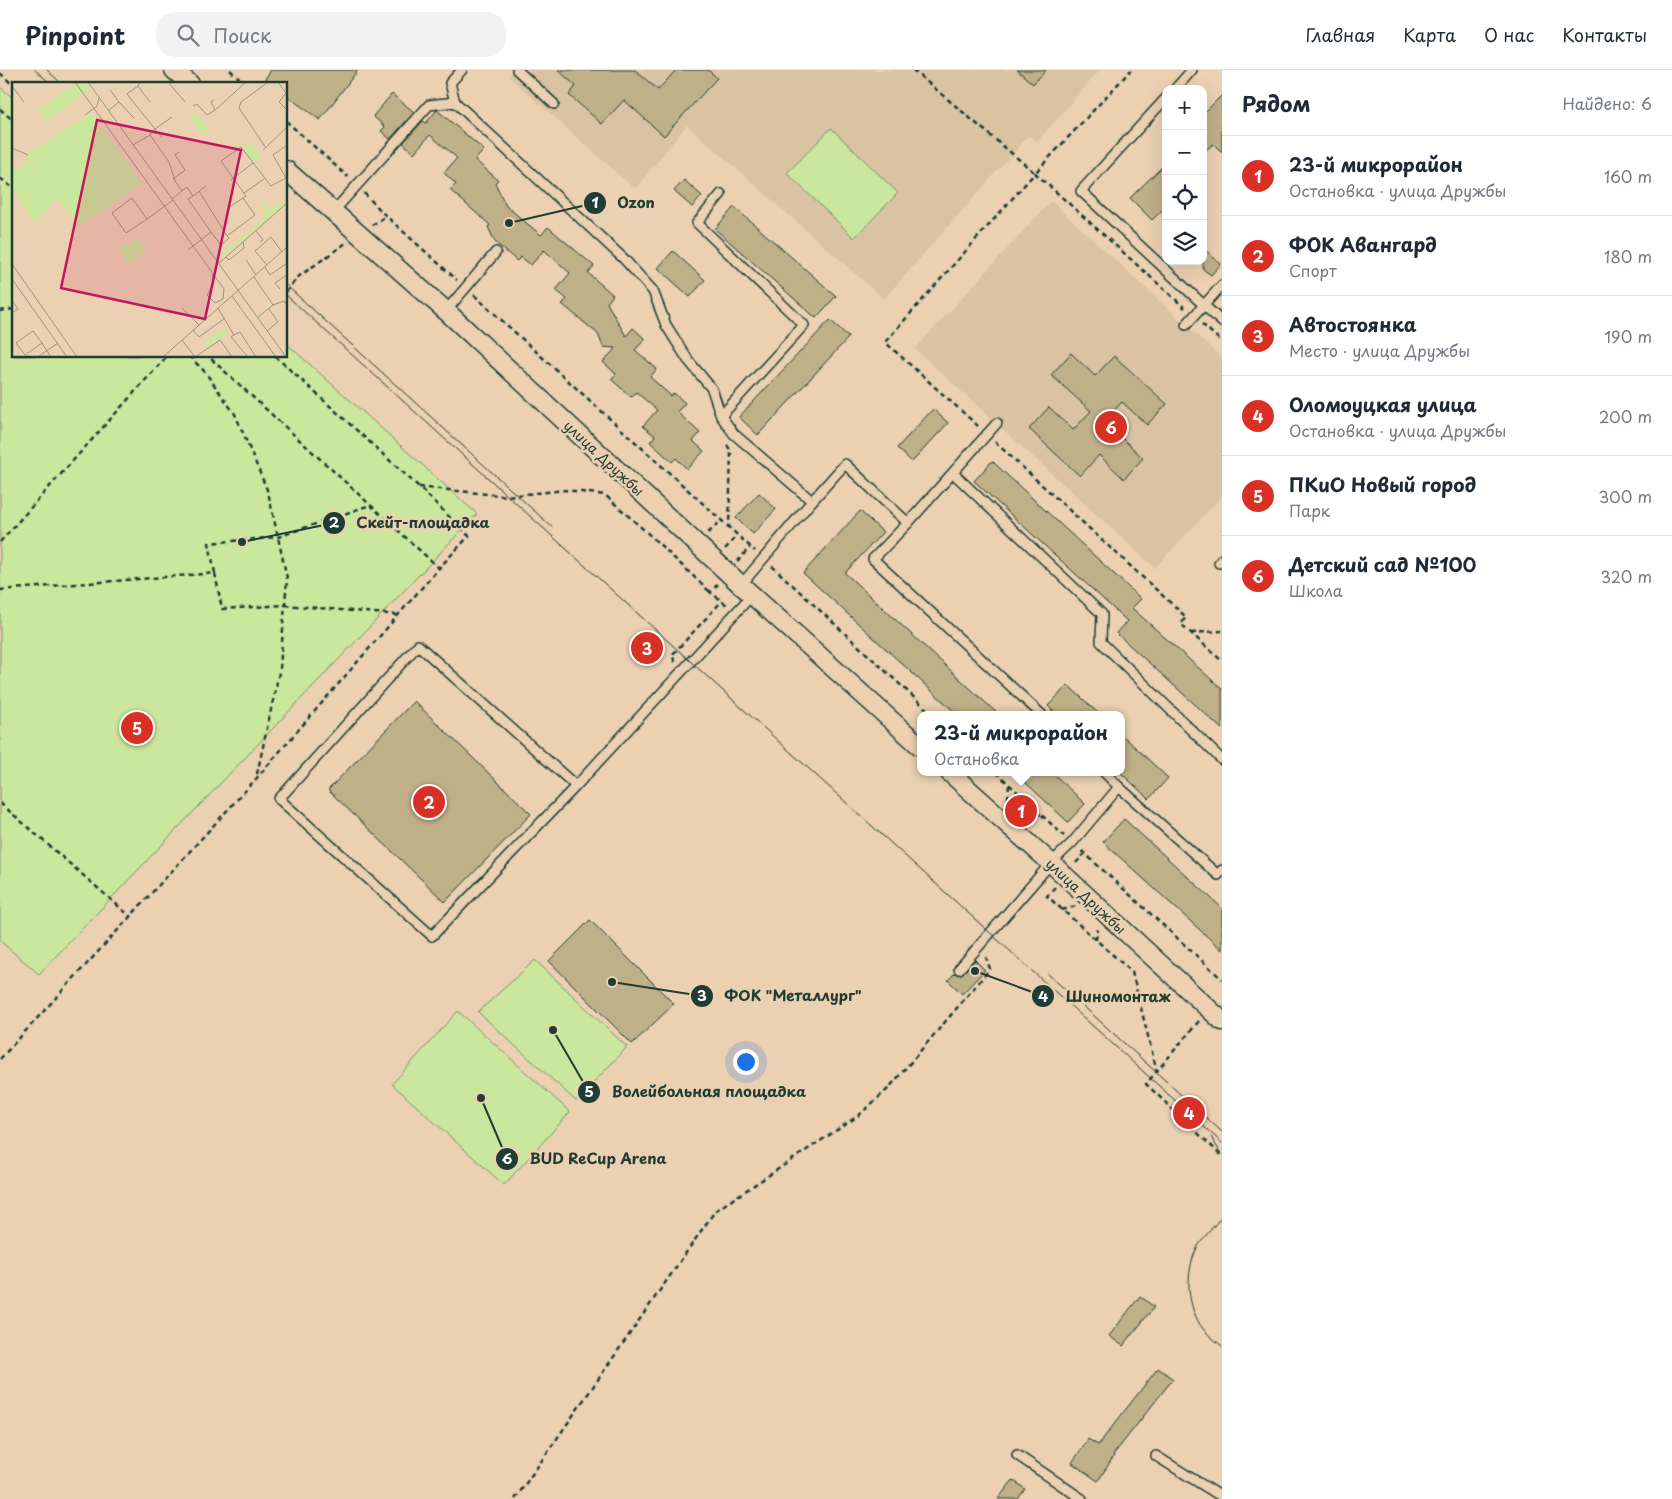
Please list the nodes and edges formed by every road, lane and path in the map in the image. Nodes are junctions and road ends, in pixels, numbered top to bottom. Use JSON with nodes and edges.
{"nodes":[{"id":1,"x":174,"y":70,"type":"edge"},
{"id":2,"x":230,"y":70,"type":"edge"},
{"id":3,"x":462,"y":70,"type":"edge"},
{"id":4,"x":517,"y":70,"type":"edge"},
{"id":5,"x":913,"y":70,"type":"edge"},
{"id":6,"x":1131,"y":70,"type":"edge"},
{"id":7,"x":1192,"y":70,"type":"edge"},
{"id":8,"x":0,"y":73,"type":"edge"},
{"id":9,"x":188,"y":82,"type":"edge"},
{"id":10,"x":243,"y":82,"type":"edge"},
{"id":11,"x":12,"y":84,"type":"edge"},
{"id":12,"x":1178,"y":85,"type":"edge"},
{"id":13,"x":455,"y":102,"type":"junction"},
{"id":14,"x":1162,"y":102,"type":"edge"},
{"id":15,"x":554,"y":104,"type":"dead end"},
{"id":16,"x":0,"y":109,"type":"edge"},
{"id":17,"x":12,"y":119,"type":"edge"},
{"id":18,"x":288,"y":123,"type":"edge"},
{"id":19,"x":288,"y":172,"type":"edge"},
{"id":20,"x":1036,"y":173,"type":"junction"},
{"id":21,"x":0,"y":178,"type":"edge"},
{"id":22,"x":357,"y":186,"type":"junction"},
{"id":23,"x":12,"y":187,"type":"edge"},
{"id":24,"x":721,"y":194,"type":"dead end"},
{"id":25,"x":333,"y":212,"type":"junction"},
{"id":26,"x":386,"y":216,"type":"junction"},
{"id":27,"x":366,"y":229,"type":"dead end"},
{"id":28,"x":337,"y":250,"type":"dead end"},
{"id":29,"x":496,"y":252,"type":"dead end"},
{"id":30,"x":1222,"y":285,"type":"edge"},
{"id":31,"x":466,"y":288,"type":"junction"},
{"id":32,"x":288,"y":290,"type":"edge"},
{"id":33,"x":1204,"y":305,"type":"junction"},
{"id":34,"x":446,"y":311,"type":"junction"},
{"id":35,"x":1194,"y":316,"type":"junction"},
{"id":36,"x":1222,"y":322,"type":"edge"},
{"id":37,"x":1186,"y":325,"type":"dead end"},
{"id":38,"x":1222,"y":342,"type":"edge"},
{"id":39,"x":165,"y":358,"type":"edge"},
{"id":40,"x":192,"y":358,"type":"edge"},
{"id":41,"x":210,"y":358,"type":"edge"},
{"id":42,"x":276,"y":358,"type":"edge"},
{"id":43,"x":721,"y":416,"type":"junction"},
{"id":44,"x":998,"y":423,"type":"dead end"},
{"id":45,"x":987,"y":435,"type":"junction"},
{"id":46,"x":727,"y":444,"type":"dead end"},
{"id":47,"x":953,"y":473,"type":"junction"},
{"id":48,"x":419,"y":487,"type":"junction"},
{"id":49,"x":812,"y":501,"type":"junction"},
{"id":50,"x":370,"y":505,"type":"junction"},
{"id":51,"x":635,"y":512,"type":"dead end"},
{"id":52,"x":630,"y":518,"type":"junction"},
{"id":53,"x":721,"y":521,"type":"junction"},
{"id":54,"x":908,"y":524,"type":"junction"},
{"id":55,"x":729,"y":528,"type":"junction"},
{"id":56,"x":658,"y":533,"type":"dead end"},
{"id":57,"x":708,"y":533,"type":"dead end"},
{"id":58,"x":737,"y":536,"type":"junction"},
{"id":59,"x":278,"y":537,"type":"junction"},
{"id":60,"x":653,"y":538,"type":"junction"},
{"id":61,"x":0,"y":542,"type":"edge"},
{"id":62,"x":750,"y":547,"type":"junction"},
{"id":63,"x":725,"y":549,"type":"dead end"},
{"id":64,"x":763,"y":558,"type":"junction"},
{"id":65,"x":733,"y":566,"type":"dead end"},
{"id":66,"x":439,"y":568,"type":"junction"},
{"id":67,"x":215,"y":573,"type":"junction"},
{"id":68,"x":724,"y":577,"type":"dead end"},
{"id":69,"x":0,"y":590,"type":"edge"},
{"id":70,"x":746,"y":590,"type":"junction"},
{"id":71,"x":710,"y":592,"type":"junction"},
{"id":72,"x":285,"y":605,"type":"junction"},
{"id":73,"x":735,"y":613,"type":"junction"},
{"id":74,"x":398,"y":615,"type":"junction"},
{"id":75,"x":1222,"y":631,"type":"edge"},
{"id":76,"x":1191,"y":634,"type":"junction"},
{"id":77,"x":1222,"y":661,"type":"edge"},
{"id":78,"x":929,"y":711,"type":"edge"},
{"id":79,"x":1038,"y":711,"type":"edge"},
{"id":80,"x":917,"y":743,"type":"edge"},
{"id":81,"x":1222,"y":760,"type":"edge"},
{"id":82,"x":953,"y":776,"type":"edge"},
{"id":83,"x":1000,"y":776,"type":"edge"},
{"id":84,"x":1109,"y":776,"type":"edge"},
{"id":85,"x":255,"y":780,"type":"junction"},
{"id":86,"x":1009,"y":785,"type":"junction"},
{"id":87,"x":576,"y":786,"type":"junction"},
{"id":88,"x":1120,"y":786,"type":"junction"},
{"id":89,"x":1008,"y":799,"type":"dead end"},
{"id":90,"x":0,"y":804,"type":"edge"},
{"id":91,"x":1041,"y":814,"type":"junction"},
{"id":92,"x":1029,"y":818,"type":"dead end"},
{"id":93,"x":1072,"y":843,"type":"junction"},
{"id":94,"x":1085,"y":853,"type":"junction"},
{"id":95,"x":1051,"y":863,"type":"junction"},
{"id":96,"x":1074,"y":865,"type":"dead end"},
{"id":97,"x":1222,"y":870,"type":"edge"},
{"id":98,"x":1059,"y":883,"type":"dead end"},
{"id":99,"x":1077,"y":906,"type":"dead end"},
{"id":100,"x":1062,"y":910,"type":"junction"},
{"id":101,"x":131,"y":916,"type":"junction"},
{"id":102,"x":1098,"y":925,"type":"dead end"},
{"id":103,"x":1096,"y":940,"type":"junction"},
{"id":104,"x":981,"y":944,"type":"junction"},
{"id":105,"x":959,"y":969,"type":"dead end"},
{"id":106,"x":1222,"y":979,"type":"edge"},
{"id":107,"x":1204,"y":1016,"type":"dead end"},
{"id":108,"x":1222,"y":1020,"type":"edge"},
{"id":109,"x":0,"y":1059,"type":"edge"},
{"id":110,"x":1157,"y":1072,"type":"junction"},
{"id":111,"x":1222,"y":1156,"type":"edge"},
{"id":112,"x":1017,"y":1455,"type":"dead end"},
{"id":113,"x":1156,"y":1456,"type":"dead end"},
{"id":114,"x":1222,"y":1497,"type":"edge"},
{"id":115,"x":514,"y":1499,"type":"edge"},
{"id":116,"x":1082,"y":1499,"type":"edge"}],
"edges":[{"from":1,"to":9,"type":"street"},
{"from":2,"to":10,"type":"path"},
{"from":3,"to":13,"type":"lane"},
{"from":4,"to":15,"type":"lane"},
{"from":5,"to":20,"type":"path"},
{"from":6,"to":20,"type":"path"},
{"from":7,"to":12,"type":"lane"},
{"from":8,"to":11,"type":"path"},
{"from":13,"to":22,"type":"lane"},
{"from":13,"to":43,"type":"lane"},
{"from":14,"to":33,"type":"lane"},
{"from":16,"to":17,"type":"path"},
{"from":18,"to":22,"type":"path"},
{"from":19,"to":25,"type":"street","name":"улица Дружбы"},
{"from":20,"to":35,"type":"path"},
{"from":20,"to":45,"type":"path"},
{"from":21,"to":23,"type":"path"},
{"from":22,"to":25,"type":"lane"},
{"from":22,"to":26,"type":"path"},
{"from":24,"to":43,"type":"lane"},
{"from":25,"to":34,"type":"street","name":"улица Дружбы"},
{"from":26,"to":27,"type":"path"},
{"from":26,"to":31,"type":"path"},
{"from":28,"to":32,"type":"path"},
{"from":29,"to":31,"type":"lane"},
{"from":30,"to":33,"type":"lane"},
{"from":31,"to":34,"type":"lane"},
{"from":31,"to":53,"type":"path"},
{"from":33,"to":35,"type":"lane"},
{"from":33,"to":36,"type":"lane"},
{"from":34,"to":70,"type":"street","name":"улица Дружбы"},
{"from":35,"to":37,"type":"lane"},
{"from":35,"to":38,"type":"path"},
{"from":39,"to":61,"type":"path"},
{"from":40,"to":59,"type":"path"},
{"from":41,"to":50,"type":"path"},
{"from":42,"to":48,"type":"path"},
{"from":43,"to":49,"type":"lane"},
{"from":44,"to":45,"type":"lane"},
{"from":45,"to":47,"type":"lane"},
{"from":45,"to":76,"type":"path"},
{"from":46,"to":55,"type":"path"},
{"from":47,"to":54,"type":"lane"},
{"from":47,"to":81,"type":"lane"},
{"from":48,"to":52,"type":"path"},
{"from":48,"to":66,"type":"path"},
{"from":49,"to":54,"type":"lane"},
{"from":49,"to":64,"type":"lane"},
{"from":50,"to":59,"type":"path"},
{"from":50,"to":66,"type":"path"},
{"from":51,"to":52,"type":"path"},
{"from":52,"to":60,"type":"path"},
{"from":53,"to":55,"type":"path"},
{"from":53,"to":57,"type":"path"},
{"from":54,"to":79,"type":"lane"},
{"from":55,"to":58,"type":"path"},
{"from":56,"to":60,"type":"path"},
{"from":58,"to":62,"type":"path"},
{"from":58,"to":63,"type":"path"},
{"from":59,"to":67,"type":"path"},
{"from":59,"to":72,"type":"path"},
{"from":60,"to":71,"type":"path"},
{"from":62,"to":64,"type":"path"},
{"from":62,"to":65,"type":"path"},
{"from":64,"to":70,"type":"lane"},
{"from":64,"to":78,"type":"path"},
{"from":66,"to":74,"type":"path"},
{"from":67,"to":69,"type":"path"},
{"from":67,"to":72,"type":"path"},
{"from":68,"to":71,"type":"path"},
{"from":70,"to":73,"type":"lane"},
{"from":70,"to":80,"type":"street","name":"улица Дружбы"},
{"from":71,"to":73,"type":"path"},
{"from":72,"to":74,"type":"path"},
{"from":72,"to":85,"type":"path"},
{"from":73,"to":87,"type":"lane"},
{"from":74,"to":85,"type":"path"},
{"from":75,"to":76,"type":"path"},
{"from":76,"to":77,"type":"path"},
{"from":82,"to":95,"type":"street","name":"улица Дружбы"},
{"from":83,"to":86,"type":"path"},
{"from":84,"to":88,"type":"lane"},
{"from":85,"to":101,"type":"path"},
{"from":86,"to":89,"type":"path"},
{"from":86,"to":91,"type":"path"},
{"from":87,"to":87,"type":"lane"},
{"from":88,"to":93,"type":"lane"},
{"from":88,"to":97,"type":"lane"},
{"from":90,"to":101,"type":"path"},
{"from":91,"to":92,"type":"path"},
{"from":91,"to":93,"type":"path"},
{"from":93,"to":94,"type":"path"},
{"from":93,"to":95,"type":"lane"},
{"from":94,"to":96,"type":"path"},
{"from":94,"to":106,"type":"path"},
{"from":95,"to":104,"type":"lane"},
{"from":95,"to":108,"type":"street","name":"улица Дружбы"},
{"from":98,"to":100,"type":"path"},
{"from":99,"to":100,"type":"path"},
{"from":100,"to":103,"type":"path"},
{"from":101,"to":109,"type":"path"},
{"from":102,"to":103,"type":"path"},
{"from":103,"to":110,"type":"path"},
{"from":104,"to":105,"type":"lane"},
{"from":104,"to":115,"type":"path"},
{"from":107,"to":110,"type":"path"},
{"from":110,"to":111,"type":"path"},
{"from":112,"to":116,"type":"lane"},
{"from":113,"to":114,"type":"lane"}]}
